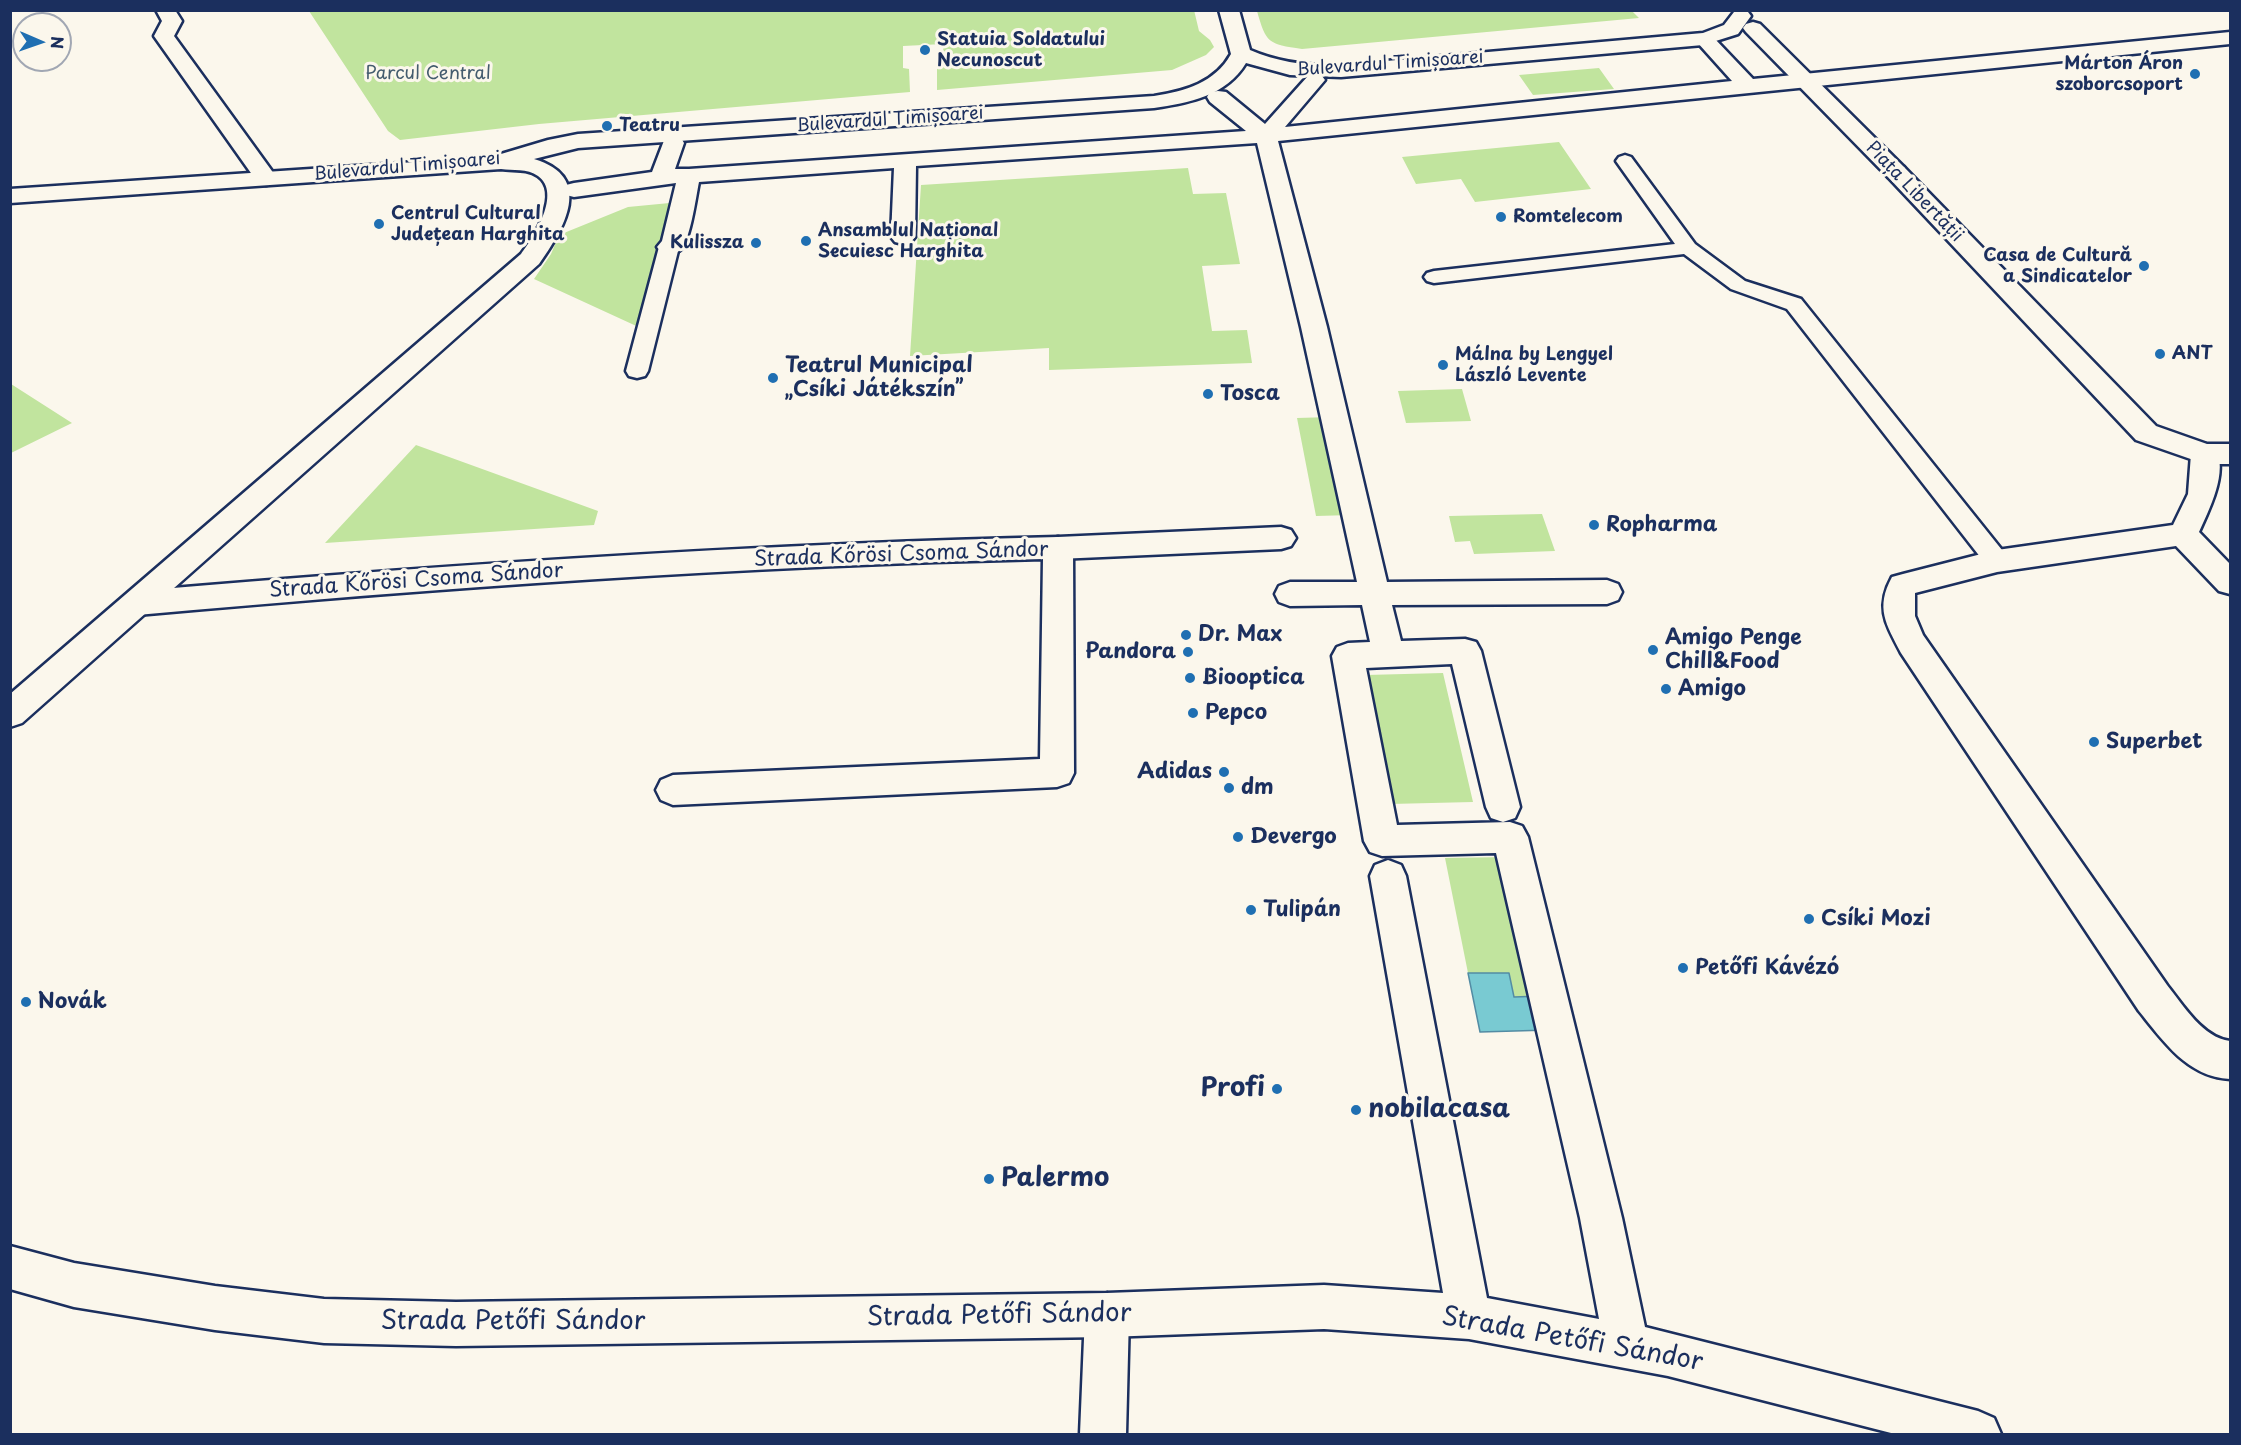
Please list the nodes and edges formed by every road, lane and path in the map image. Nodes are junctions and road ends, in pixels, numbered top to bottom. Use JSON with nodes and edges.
{"nodes":[{"id":1,"x":165,"y":10,"type":"edge"},
{"id":2,"x":1229,"y":10,"type":"edge"},
{"id":3,"x":1744,"y":18,"type":"edge"},
{"id":4,"x":2230,"y":38,"type":"edge"},
{"id":5,"x":1707,"y":42,"type":"dead end"},
{"id":6,"x":1241,"y":54,"type":"junction"},
{"id":7,"x":1315,"y":80,"type":"dead end"},
{"id":8,"x":1806,"y":82,"type":"junction"},
{"id":9,"x":1748,"y":86,"type":"junction"},
{"id":10,"x":1218,"y":97,"type":"dead end"},
{"id":11,"x":1266,"y":136,"type":"junction"},
{"id":12,"x":673,"y":143,"type":"dead end"},
{"id":13,"x":904,"y":160,"type":"junction"},
{"id":14,"x":1625,"y":160,"type":"dead end"},
{"id":15,"x":493,"y":164,"type":"junction"},
{"id":16,"x":689,"y":176,"type":"junction"},
{"id":17,"x":662,"y":177,"type":"junction"},
{"id":18,"x":266,"y":178,"type":"junction"},
{"id":19,"x":574,"y":190,"type":"dead end"},
{"id":20,"x":10,"y":196,"type":"edge"},
{"id":21,"x":903,"y":237,"type":"dead end"},
{"id":22,"x":669,"y":247,"type":"joint"},
{"id":23,"x":1688,"y":248,"type":"junction"},
{"id":24,"x":1434,"y":277,"type":"dead end"},
{"id":25,"x":637,"y":371,"type":"dead end"},
{"id":26,"x":2218,"y":454,"type":"edge"},
{"id":27,"x":2183,"y":534,"type":"junction"},
{"id":28,"x":1281,"y":538,"type":"dead end"},
{"id":29,"x":1058,"y":548,"type":"junction"},
{"id":30,"x":1997,"y":561,"type":"junction"},
{"id":31,"x":2230,"y":583,"type":"edge"},
{"id":32,"x":1607,"y":592,"type":"dead end"},
{"id":33,"x":1290,"y":594,"type":"dead end"},
{"id":34,"x":1375,"y":594,"type":"junction"},
{"id":35,"x":137,"y":603,"type":"junction"},
{"id":36,"x":1388,"y":654,"type":"junction"},
{"id":37,"x":10,"y":714,"type":"edge"},
{"id":38,"x":673,"y":790,"type":"dead end"},
{"id":39,"x":1503,"y":807,"type":"dead end"},
{"id":40,"x":1388,"y":876,"type":"dead end"},
{"id":41,"x":2230,"y":1060,"type":"edge"},
{"id":42,"x":10,"y":1267,"type":"edge"},
{"id":43,"x":1107,"y":1315,"type":"junction"},
{"id":44,"x":1469,"y":1317,"type":"junction"},
{"id":45,"x":1626,"y":1346,"type":"junction"},
{"id":46,"x":1103,"y":1434,"type":"edge"},
{"id":47,"x":1978,"y":1434,"type":"edge"}],
"edges":[{"from":1,"to":18,"type":"street"},
{"from":2,"to":6,"type":"street"},
{"from":3,"to":6,"type":"street","name":"Bulevardul Timișoarei"},
{"from":3,"to":8,"type":"street","name":"Piața Libertății"},
{"from":4,"to":8,"type":"street"},
{"from":5,"to":9,"type":"street"},
{"from":6,"to":15,"type":"street","name":"Bulevardul Timișoarei"},
{"from":7,"to":11,"type":"street"},
{"from":8,"to":9,"type":"street"},
{"from":8,"to":26,"type":"street","name":"Piața Libertății"},
{"from":9,"to":11,"type":"street"},
{"from":10,"to":11,"type":"street"},
{"from":11,"to":13,"type":"street"},
{"from":11,"to":34,"type":"street"},
{"from":12,"to":17,"type":"street"},
{"from":13,"to":16,"type":"street"},
{"from":13,"to":21,"type":"street"},
{"from":14,"to":23,"type":"lane"},
{"from":15,"to":18,"type":"street","name":"Bulevardul Timișoarei"},
{"from":15,"to":35,"type":"street"},
{"from":16,"to":17,"type":"street"},
{"from":16,"to":22,"type":"street"},
{"from":17,"to":19,"type":"street"},
{"from":18,"to":20,"type":"street","name":"Bulevardul Timișoarei"},
{"from":22,"to":25,"type":"lane"},
{"from":23,"to":24,"type":"lane"},
{"from":23,"to":30,"type":"lane"},
{"from":26,"to":27,"type":"street","name":"Piața Libertății"},
{"from":27,"to":30,"type":"street"},
{"from":27,"to":31,"type":"street"},
{"from":28,"to":29,"type":"street"},
{"from":29,"to":35,"type":"street","name":"Strada Kőrösi Csoma Sándor"},
{"from":29,"to":38,"type":"street","name":"Strada Kőrösi Csoma Sándor"},
{"from":30,"to":41,"type":"street"},
{"from":32,"to":34,"type":"street"},
{"from":33,"to":34,"type":"street"},
{"from":34,"to":36,"type":"street"},
{"from":35,"to":37,"type":"street"},
{"from":36,"to":39,"type":"street"},
{"from":36,"to":45,"type":"street"},
{"from":40,"to":44,"type":"street"},
{"from":42,"to":43,"type":"street","name":"Strada Petőfi Sándor"},
{"from":43,"to":44,"type":"street","name":"Strada Petőfi Sándor"},
{"from":43,"to":46,"type":"street"},
{"from":44,"to":45,"type":"street","name":"Strada Petőfi Sándor"},
{"from":45,"to":47,"type":"street","name":"Strada Petőfi Sándor"}]}
